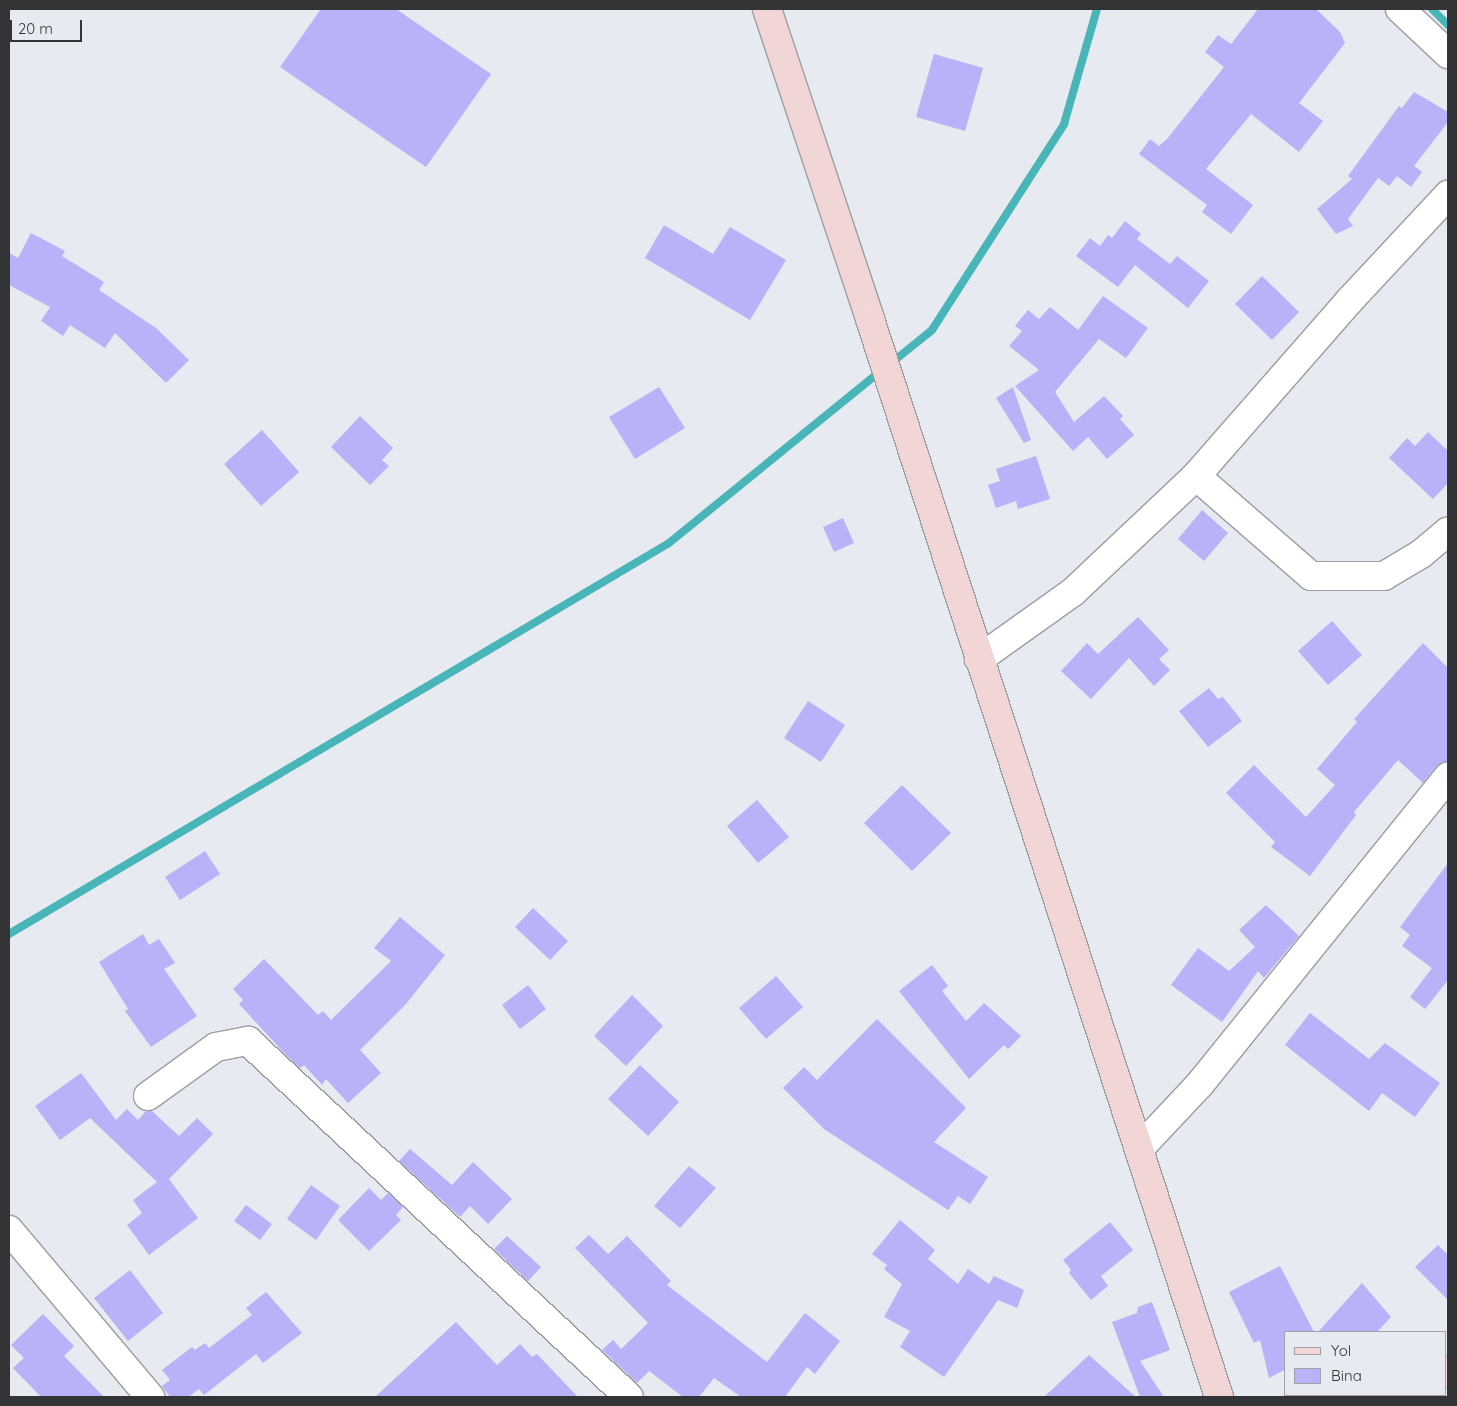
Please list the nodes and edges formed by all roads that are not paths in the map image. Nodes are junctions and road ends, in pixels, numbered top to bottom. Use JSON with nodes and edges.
{"nodes":[{"id":1,"x":766,"y":9,"type":"edge"},
{"id":2,"x":1400,"y":9,"type":"edge"},
{"id":3,"x":1448,"y":54,"type":"edge"},
{"id":4,"x":1448,"y":195,"type":"edge"},
{"id":5,"x":1196,"y":476,"type":"junction"},
{"id":6,"x":1448,"y":531,"type":"edge"},
{"id":7,"x":979,"y":658,"type":"junction"},
{"id":8,"x":1445,"y":787,"type":"edge"},
{"id":9,"x":148,"y":1096,"type":"dead end"},
{"id":10,"x":1138,"y":1149,"type":"junction"},
{"id":11,"x":9,"y":1230,"type":"edge"},
{"id":12,"x":150,"y":1397,"type":"edge"},
{"id":13,"x":629,"y":1397,"type":"edge"},
{"id":14,"x":1219,"y":1397,"type":"edge"}],
"edges":[{"from":1,"to":7,"type":"main road"},
{"from":2,"to":3,"type":"street"},
{"from":4,"to":5,"type":"street"},
{"from":5,"to":6,"type":"street"},
{"from":5,"to":7,"type":"street"},
{"from":7,"to":10,"type":"main road"},
{"from":8,"to":10,"type":"street"},
{"from":9,"to":13,"type":"street"},
{"from":10,"to":14,"type":"main road"},
{"from":11,"to":12,"type":"street"}]}
